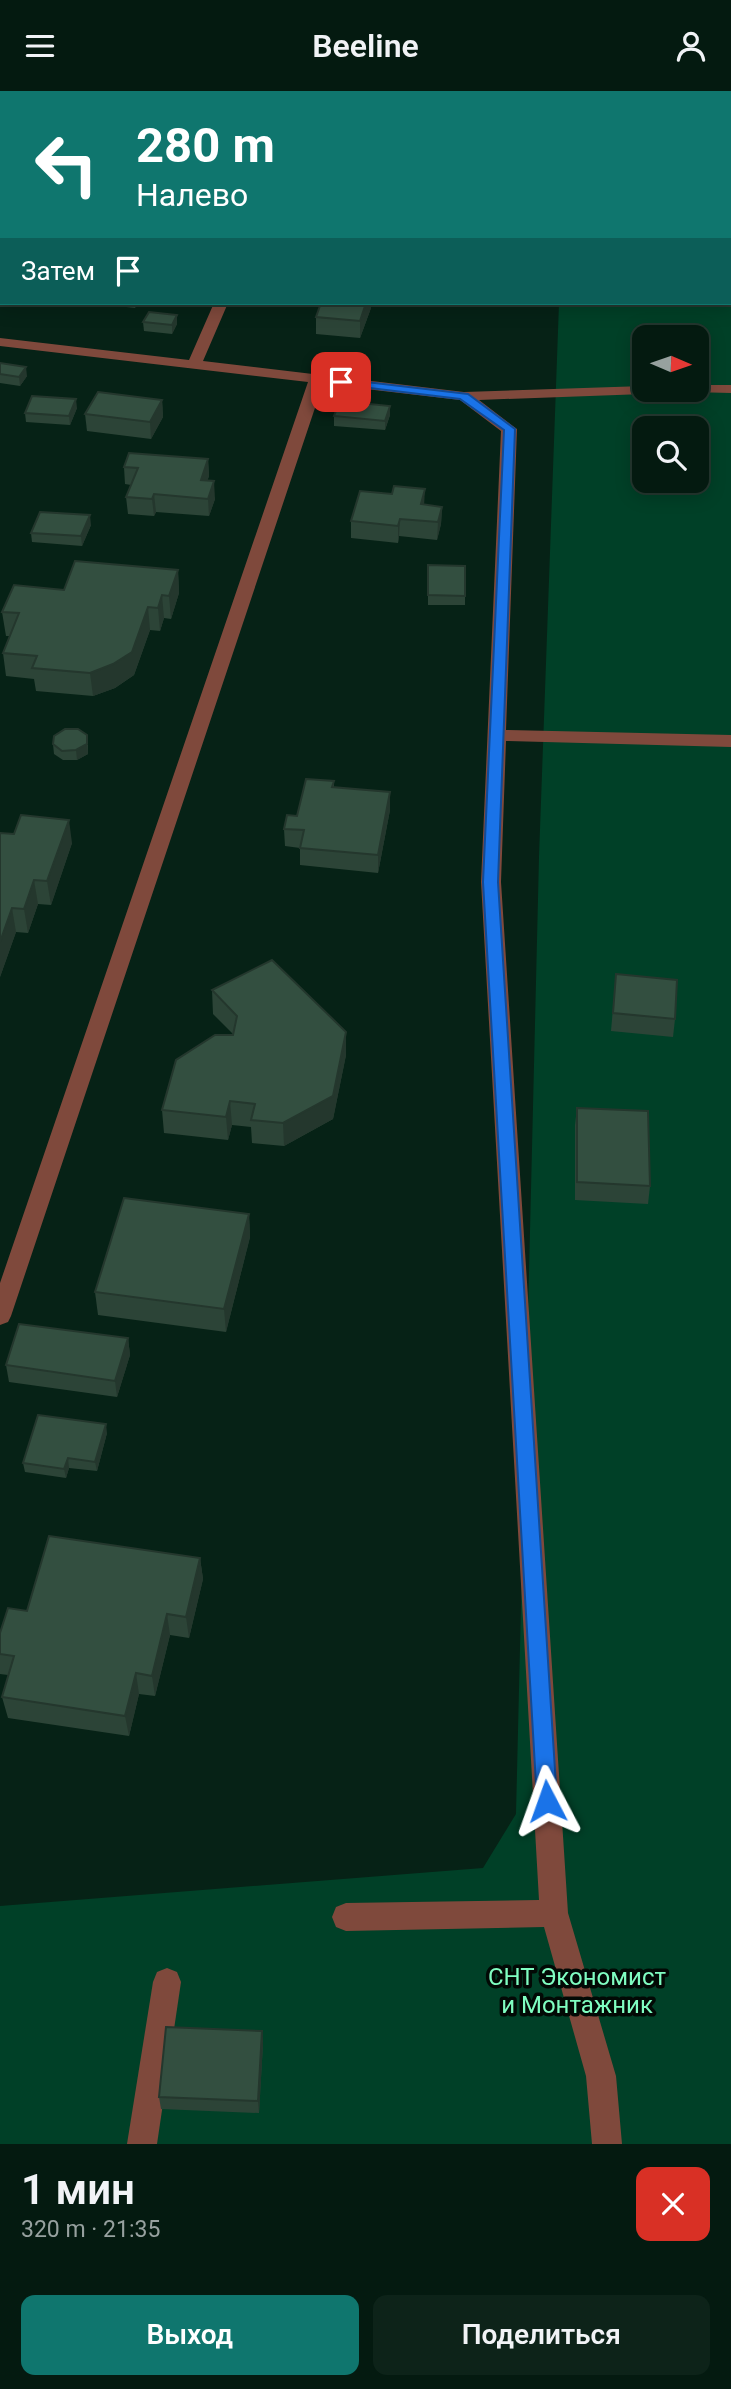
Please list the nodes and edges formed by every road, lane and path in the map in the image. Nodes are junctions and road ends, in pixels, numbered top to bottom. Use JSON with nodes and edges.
{"nodes":[{"id":1,"x":220,"y":305,"type":"edge"},
{"id":2,"x":0,"y":342,"type":"edge"},
{"id":3,"x":194,"y":365,"type":"junction"},
{"id":4,"x":317,"y":379,"type":"junction"},
{"id":5,"x":709,"y":389,"type":"edge"},
{"id":6,"x":731,"y":389,"type":"edge"},
{"id":7,"x":632,"y":390,"type":"edge"},
{"id":8,"x":464,"y":396,"type":"junction"},
{"id":9,"x":497,"y":735,"type":"junction"},
{"id":10,"x":731,"y":741,"type":"edge"},
{"id":11,"x":0,"y":1316,"type":"edge"},
{"id":12,"x":554,"y":1913,"type":"junction"},
{"id":13,"x":345,"y":1917,"type":"dead end"},
{"id":14,"x":167,"y":1982,"type":"dead end"},
{"id":15,"x":142,"y":2144,"type":"edge"},
{"id":16,"x":607,"y":2144,"type":"edge"}],
"edges":[{"from":1,"to":3,"type":"street"},
{"from":2,"to":3,"type":"street"},
{"from":3,"to":4,"type":"street"},
{"from":4,"to":8,"type":"street"},
{"from":4,"to":11,"type":"street"},
{"from":5,"to":6,"type":"street"},
{"from":7,"to":8,"type":"street"},
{"from":8,"to":9,"type":"street"},
{"from":9,"to":10,"type":"street"},
{"from":9,"to":12,"type":"street"},
{"from":12,"to":13,"type":"street"},
{"from":12,"to":16,"type":"street"},
{"from":14,"to":15,"type":"street"}]}
